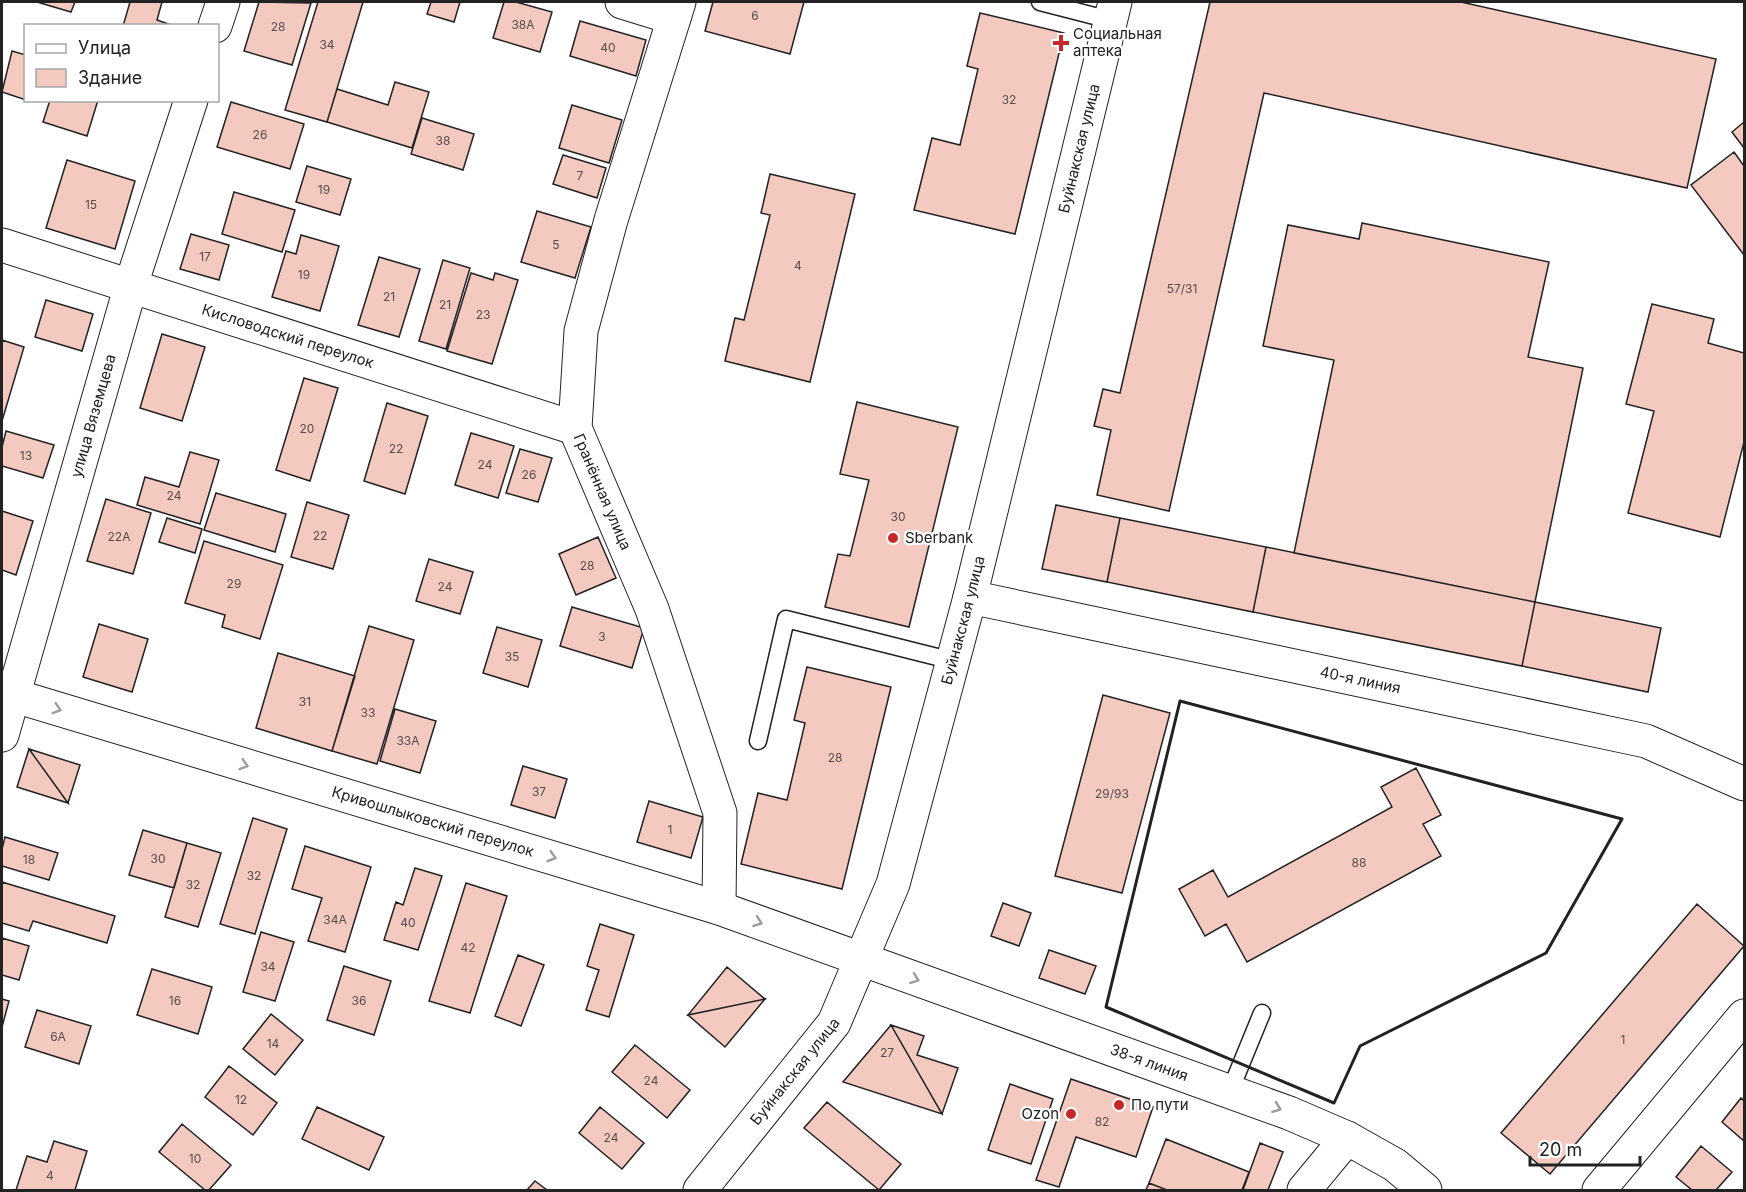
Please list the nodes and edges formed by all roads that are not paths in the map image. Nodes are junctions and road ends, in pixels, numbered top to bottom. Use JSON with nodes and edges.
{"nodes":[{"id":1,"x":223,"y":2,"type":"edge"},
{"id":2,"x":622,"y":2,"type":"edge"},
{"id":3,"x":1040,"y":2,"type":"edge"},
{"id":4,"x":676,"y":10,"type":"edge"},
{"id":5,"x":1113,"y":11,"type":"edge"},
{"id":6,"x":216,"y":24,"type":"edge"},
{"id":7,"x":190,"y":102,"type":"edge"},
{"id":8,"x":2,"y":245,"type":"edge"},
{"id":9,"x":131,"y":285,"type":"junction"},
{"id":10,"x":575,"y":428,"type":"junction"},
{"id":11,"x":970,"y":597,"type":"junction"},
{"id":12,"x":953,"y":661,"type":"junction"},
{"id":13,"x":8,"y":694,"type":"edge"},
{"id":14,"x":2,"y":735,"type":"edge"},
{"id":15,"x":758,"y":741,"type":"dead end"},
{"id":16,"x":1744,"y":784,"type":"edge"},
{"id":17,"x":719,"y":908,"type":"junction"},
{"id":18,"x":860,"y":960,"type":"junction"},
{"id":19,"x":1262,"y":1013,"type":"dead end"},
{"id":20,"x":1744,"y":1016,"type":"edge"},
{"id":21,"x":1230,"y":1091,"type":"junction"},
{"id":22,"x":1347,"y":1138,"type":"junction"},
{"id":23,"x":700,"y":1191,"type":"edge"},
{"id":24,"x":1304,"y":1191,"type":"edge"},
{"id":25,"x":1425,"y":1191,"type":"edge"},
{"id":26,"x":1599,"y":1191,"type":"edge"}],
"edges":[{"from":1,"to":6,"type":"street"},
{"from":2,"to":4,"type":"street"},
{"from":3,"to":5,"type":"lane"},
{"from":4,"to":10,"type":"street","name":"Гранённая улица"},
{"from":5,"to":11,"type":"street","name":"Буйнакская улица"},
{"from":7,"to":9,"type":"street","name":"улица Вяземцева"},
{"from":8,"to":9,"type":"street","name":"Кисловодский переулок"},
{"from":9,"to":10,"type":"street","name":"Кисловодский переулок"},
{"from":9,"to":13,"type":"street","name":"улица Вяземцева"},
{"from":10,"to":17,"type":"street","name":"Гранённая улица"},
{"from":11,"to":12,"type":"street","name":"Буйнакская улица"},
{"from":11,"to":16,"type":"street","name":"40-я линия"},
{"from":12,"to":15,"type":"lane"},
{"from":12,"to":18,"type":"street","name":"Буйнакская улица"},
{"from":13,"to":14,"type":"street","name":"улица Вяземцева"},
{"from":13,"to":17,"type":"street","name":"Кривошлыковский переулок","one_way":true},
{"from":17,"to":18,"type":"street","name":"Кривошлыковский переулок","one_way":true},
{"from":18,"to":21,"type":"street","name":"38-я линия","one_way":true},
{"from":18,"to":23,"type":"street","name":"Буйнакская улица"},
{"from":19,"to":21,"type":"lane"},
{"from":20,"to":26,"type":"street"},
{"from":21,"to":22,"type":"street","name":"38-я линия","one_way":true},
{"from":22,"to":24,"type":"street"},
{"from":22,"to":25,"type":"street","name":"38-я линия"}]}
